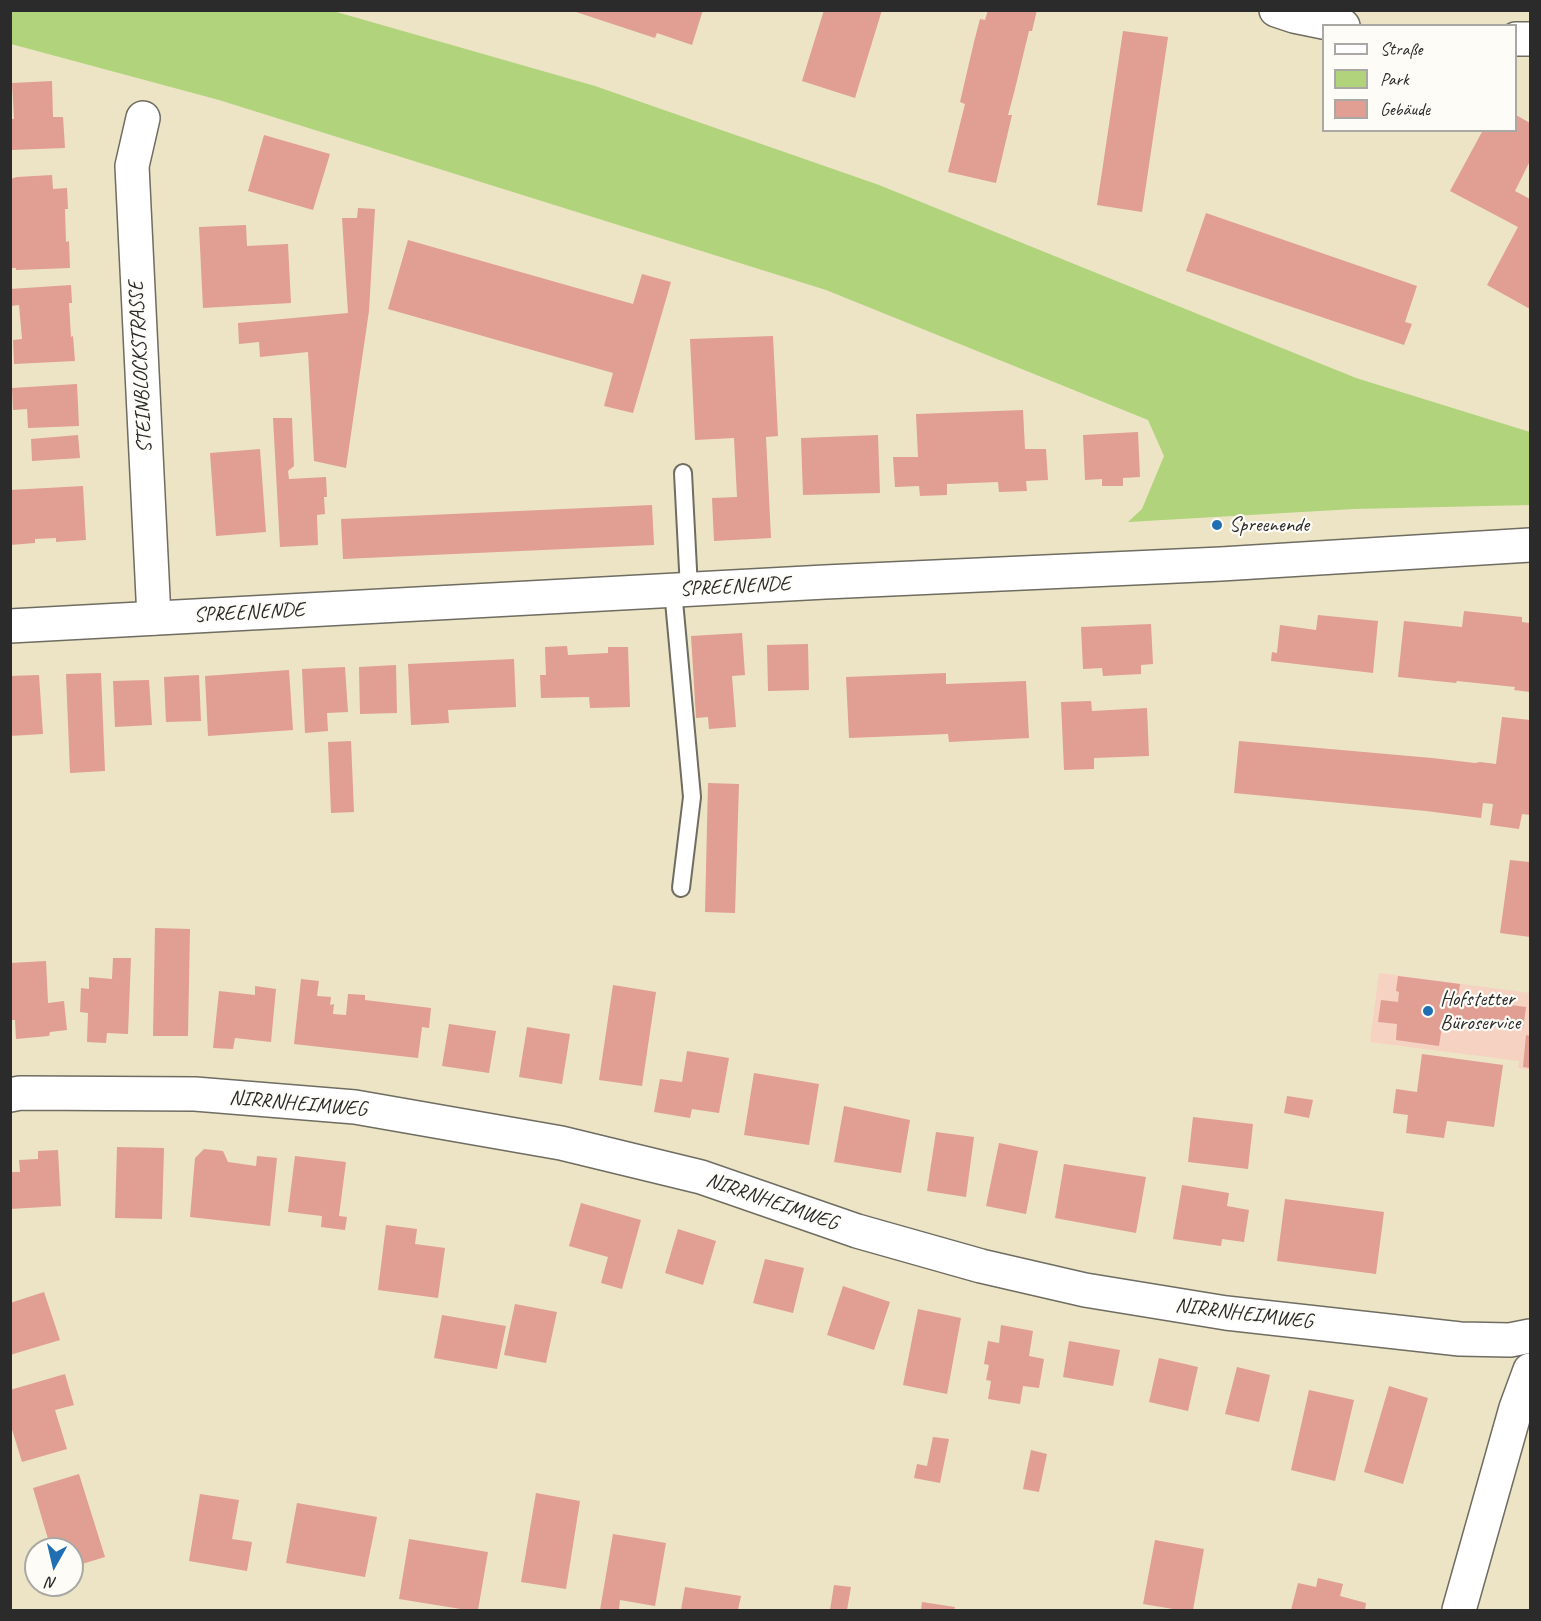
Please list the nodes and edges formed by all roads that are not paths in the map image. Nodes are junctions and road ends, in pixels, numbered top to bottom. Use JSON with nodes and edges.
{"nodes":[{"id":1,"x":1276,"y":10,"type":"edge"},
{"id":2,"x":1333,"y":24,"type":"edge"},
{"id":3,"x":143,"y":118,"type":"dead end"},
{"id":4,"x":683,"y":472,"type":"dead end"},
{"id":5,"x":1530,"y":545,"type":"edge"},
{"id":6,"x":681,"y":590,"type":"junction"},
{"id":7,"x":154,"y":618,"type":"junction"},
{"id":8,"x":10,"y":626,"type":"edge"},
{"id":9,"x":681,"y":888,"type":"dead end"},
{"id":10,"x":10,"y":1095,"type":"edge"},
{"id":11,"x":1530,"y":1336,"type":"edge"},
{"id":12,"x":1530,"y":1370,"type":"edge"},
{"id":13,"x":1459,"y":1611,"type":"edge"}],
"edges":[{"from":1,"to":2,"type":"street"},
{"from":3,"to":7,"type":"street","name":"STEINBLOCKSTRASSE"},
{"from":4,"to":6,"type":"lane"},
{"from":5,"to":6,"type":"street","name":"SPREENENDE"},
{"from":6,"to":7,"type":"street","name":"SPREENENDE"},
{"from":6,"to":9,"type":"lane"},
{"from":7,"to":8,"type":"street","name":"SPREENENDE"},
{"from":10,"to":11,"type":"street","name":"NIRRNHEIMWEG"},
{"from":12,"to":13,"type":"street"}]}
